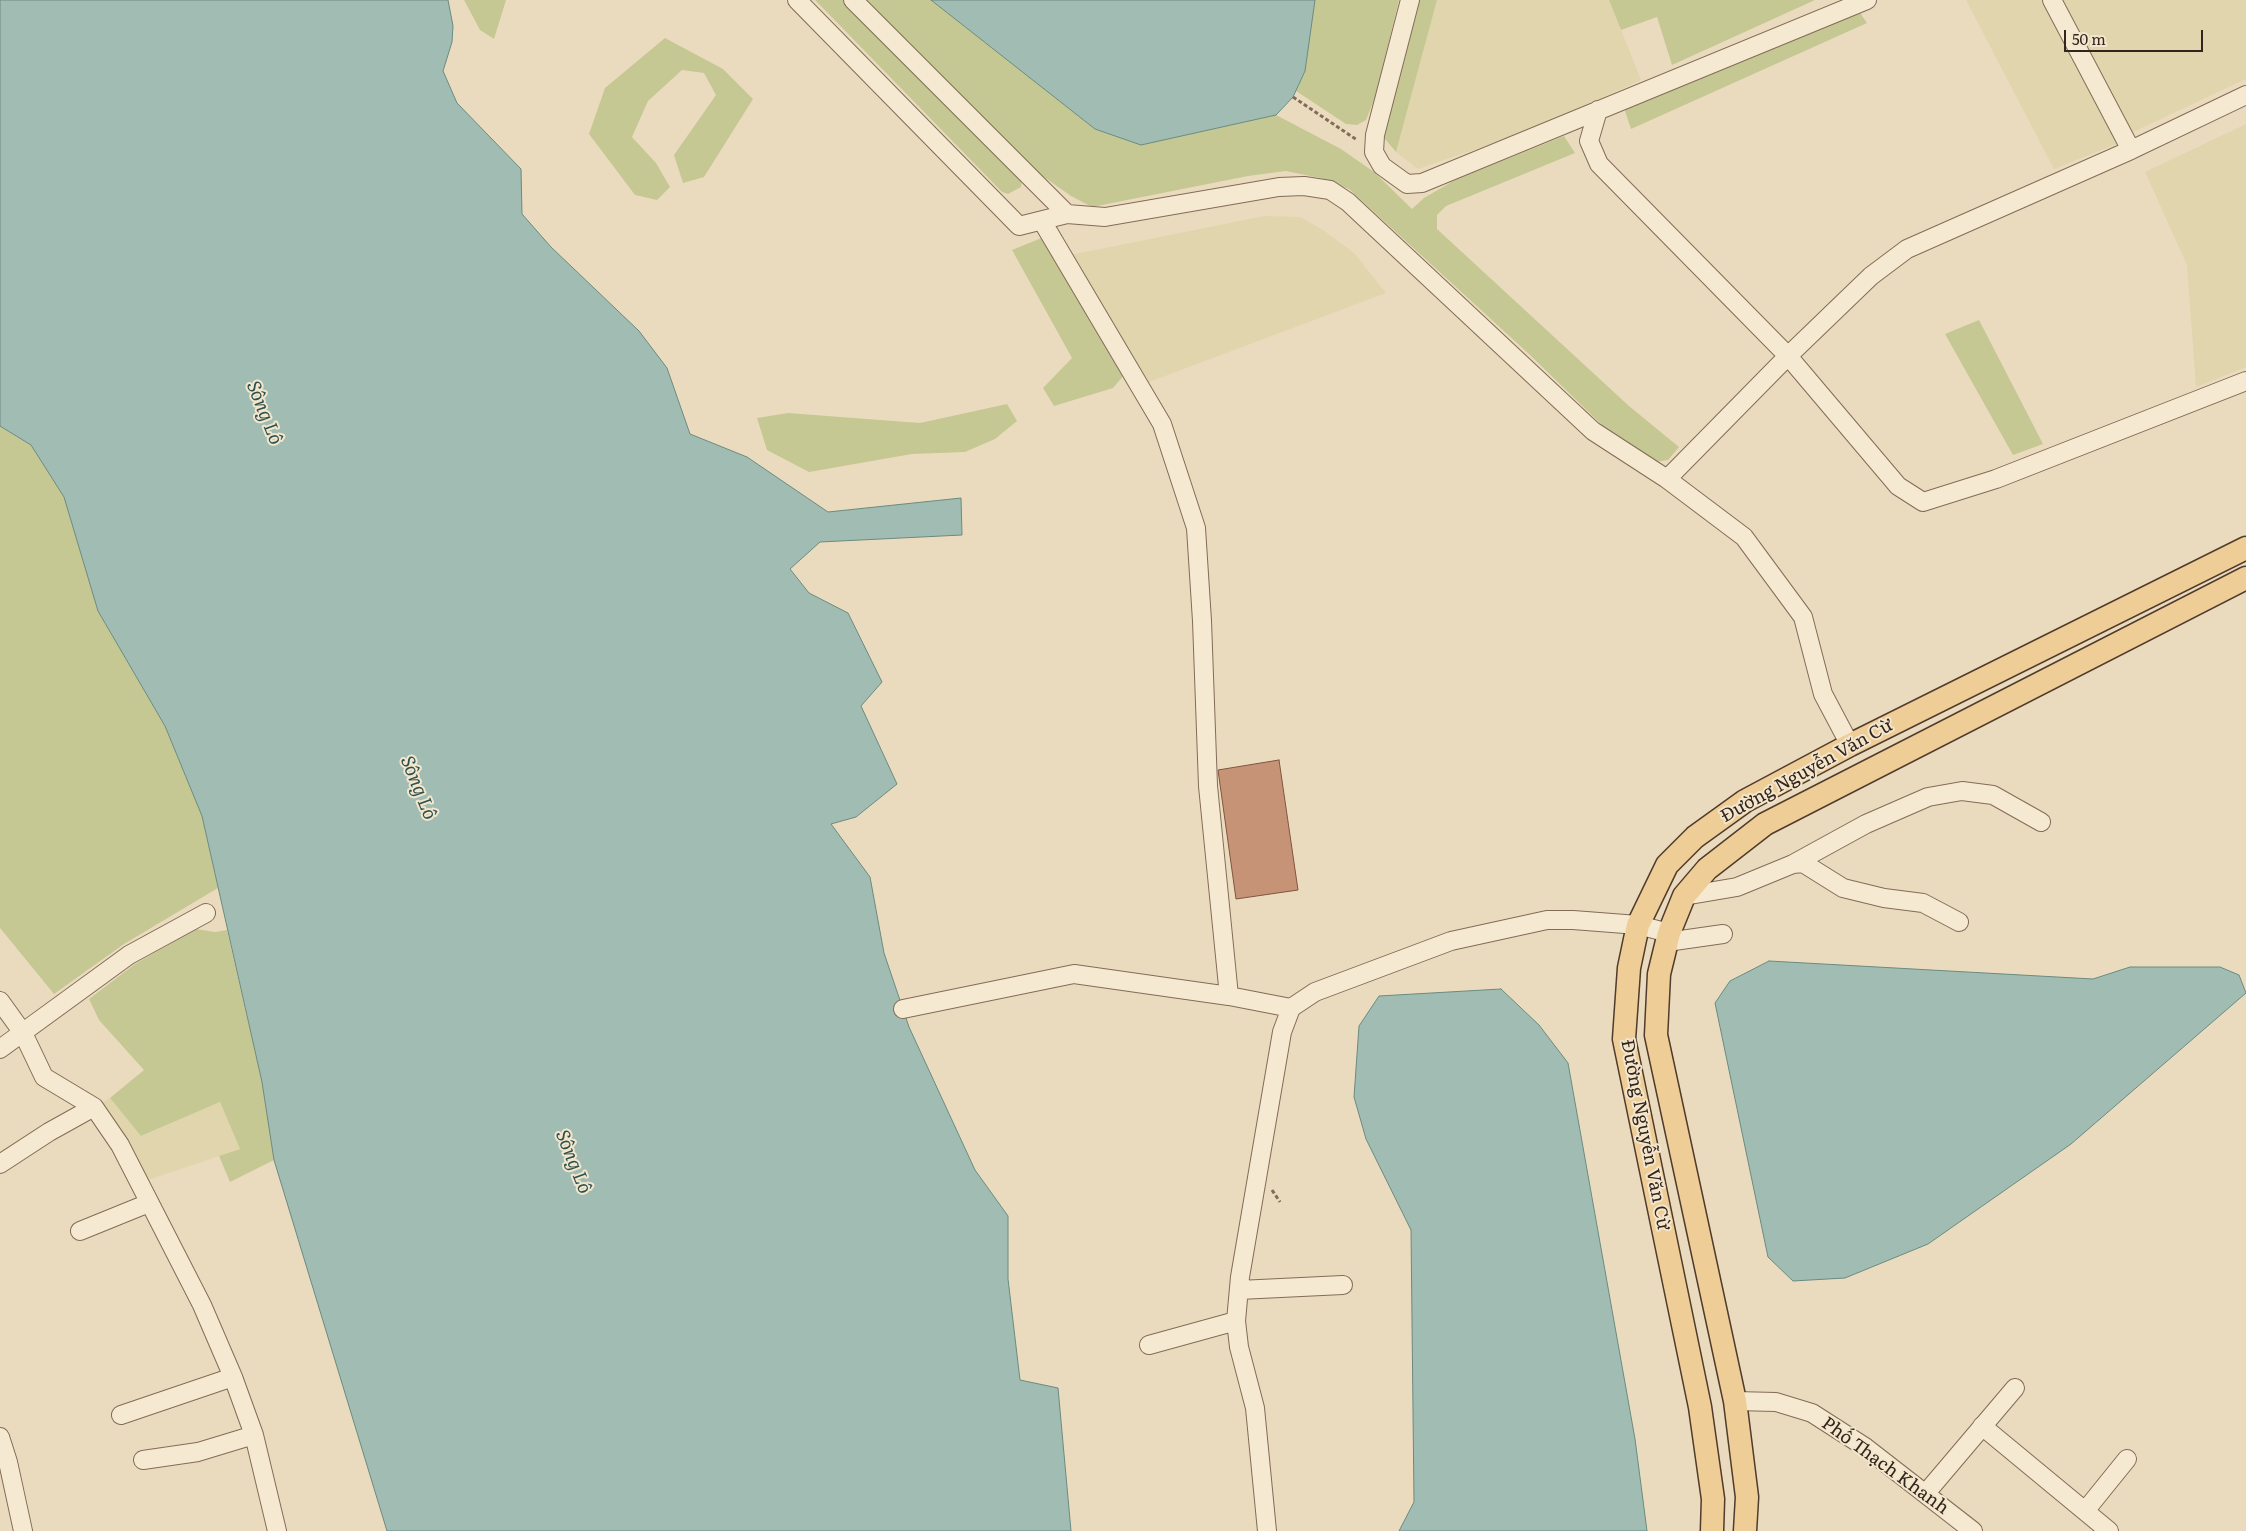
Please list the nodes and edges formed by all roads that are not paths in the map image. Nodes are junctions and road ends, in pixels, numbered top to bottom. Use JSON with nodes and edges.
{"nodes":[{"id":1,"x":797,"y":0,"type":"edge"},
{"id":2,"x":853,"y":0,"type":"edge"},
{"id":3,"x":1410,"y":0,"type":"edge"},
{"id":4,"x":1867,"y":0,"type":"edge"},
{"id":5,"x":2052,"y":0,"type":"edge"},
{"id":6,"x":2246,"y":95,"type":"edge"},
{"id":7,"x":1598,"y":110,"type":"junction"},
{"id":8,"x":2131,"y":150,"type":"junction"},
{"id":9,"x":1067,"y":214,"type":"junction"},
{"id":10,"x":1042,"y":221,"type":"junction"},
{"id":11,"x":1788,"y":356,"type":"junction"},
{"id":12,"x":2246,"y":382,"type":"edge"},
{"id":13,"x":1667,"y":480,"type":"junction"},
{"id":14,"x":2246,"y":548,"type":"edge"},
{"id":15,"x":2246,"y":578,"type":"edge"},
{"id":16,"x":1850,"y":745,"type":"junction"},
{"id":17,"x":2041,"y":822,"type":"dead end"},
{"id":18,"x":1793,"y":864,"type":"junction"},
{"id":19,"x":1684,"y":896,"type":"junction"},
{"id":20,"x":206,"y":913,"type":"dead end"},
{"id":21,"x":1959,"y":922,"type":"dead end"},
{"id":22,"x":1638,"y":925,"type":"junction"},
{"id":23,"x":1723,"y":934,"type":"dead end"},
{"id":24,"x":1668,"y":938,"type":"junction"},
{"id":25,"x":1229,"y":996,"type":"junction"},
{"id":26,"x":0,"y":1001,"type":"edge"},
{"id":27,"x":1291,"y":1008,"type":"junction"},
{"id":28,"x":903,"y":1009,"type":"dead end"},
{"id":29,"x":23,"y":1033,"type":"junction"},
{"id":30,"x":0,"y":1049,"type":"edge"},
{"id":31,"x":94,"y":1107,"type":"junction"},
{"id":32,"x":0,"y":1164,"type":"edge"},
{"id":33,"x":149,"y":1203,"type":"junction"},
{"id":34,"x":80,"y":1231,"type":"dead end"},
{"id":35,"x":1343,"y":1285,"type":"dead end"},
{"id":36,"x":1239,"y":1290,"type":"junction"},
{"id":37,"x":1236,"y":1321,"type":"junction"},
{"id":38,"x":1149,"y":1345,"type":"dead end"},
{"id":39,"x":233,"y":1377,"type":"junction"},
{"id":40,"x":2015,"y":1388,"type":"dead end"},
{"id":41,"x":1735,"y":1401,"type":"junction"},
{"id":42,"x":121,"y":1415,"type":"dead end"},
{"id":43,"x":1982,"y":1426,"type":"junction"},
{"id":44,"x":254,"y":1435,"type":"junction"},
{"id":45,"x":0,"y":1437,"type":"edge"},
{"id":46,"x":2128,"y":1459,"type":"dead end"},
{"id":47,"x":143,"y":1460,"type":"dead end"},
{"id":48,"x":1926,"y":1493,"type":"junction"},
{"id":49,"x":2085,"y":1511,"type":"junction"},
{"id":50,"x":23,"y":1531,"type":"edge"},
{"id":51,"x":277,"y":1531,"type":"edge"},
{"id":52,"x":1267,"y":1531,"type":"edge"},
{"id":53,"x":1712,"y":1531,"type":"edge"},
{"id":54,"x":1745,"y":1531,"type":"edge"},
{"id":55,"x":1973,"y":1531,"type":"edge"},
{"id":56,"x":2109,"y":1531,"type":"edge"}],
"edges":[{"from":1,"to":10,"type":"street"},
{"from":2,"to":9,"type":"street"},
{"from":3,"to":7,"type":"street"},
{"from":4,"to":7,"type":"street"},
{"from":5,"to":8,"type":"street"},
{"from":6,"to":8,"type":"street"},
{"from":7,"to":11,"type":"street"},
{"from":8,"to":11,"type":"street"},
{"from":9,"to":10,"type":"street"},
{"from":9,"to":13,"type":"street"},
{"from":10,"to":25,"type":"street"},
{"from":11,"to":12,"type":"street"},
{"from":11,"to":13,"type":"street"},
{"from":13,"to":16,"type":"street"},
{"from":14,"to":16,"type":"main road","name":"Đường Nguyễn Văn Cừ"},
{"from":15,"to":19,"type":"main road","name":"Đường Nguyễn Văn Cừ"},
{"from":16,"to":22,"type":"main road","name":"Đường Nguyễn Văn Cừ"},
{"from":17,"to":18,"type":"street"},
{"from":18,"to":19,"type":"street"},
{"from":18,"to":21,"type":"street"},
{"from":19,"to":24,"type":"main road","name":"Đường Nguyễn Văn Cừ"},
{"from":20,"to":29,"type":"street"},
{"from":22,"to":24,"type":"street"},
{"from":22,"to":27,"type":"street"},
{"from":22,"to":53,"type":"main road","name":"Đường Nguyễn Văn Cừ"},
{"from":23,"to":24,"type":"street"},
{"from":24,"to":41,"type":"main road","name":"Đường Nguyễn Văn Cừ"},
{"from":25,"to":27,"type":"street"},
{"from":25,"to":28,"type":"street"},
{"from":26,"to":29,"type":"street"},
{"from":27,"to":36,"type":"street"},
{"from":29,"to":30,"type":"street"},
{"from":29,"to":31,"type":"street"},
{"from":31,"to":32,"type":"street"},
{"from":31,"to":33,"type":"street"},
{"from":33,"to":34,"type":"street"},
{"from":33,"to":39,"type":"street"},
{"from":35,"to":36,"type":"street"},
{"from":36,"to":37,"type":"street"},
{"from":37,"to":38,"type":"street"},
{"from":37,"to":52,"type":"street"},
{"from":39,"to":42,"type":"street"},
{"from":39,"to":44,"type":"street"},
{"from":40,"to":43,"type":"street"},
{"from":41,"to":48,"type":"street","name":"Phố Thạch Khanh"},
{"from":41,"to":54,"type":"main road","name":"Đường Nguyễn Văn Cừ"},
{"from":43,"to":48,"type":"street"},
{"from":43,"to":49,"type":"street"},
{"from":44,"to":47,"type":"street"},
{"from":44,"to":51,"type":"street"},
{"from":45,"to":50,"type":"street"},
{"from":46,"to":49,"type":"street"},
{"from":48,"to":55,"type":"street","name":"Phố Thạch Khanh"},
{"from":49,"to":56,"type":"street"}]}
